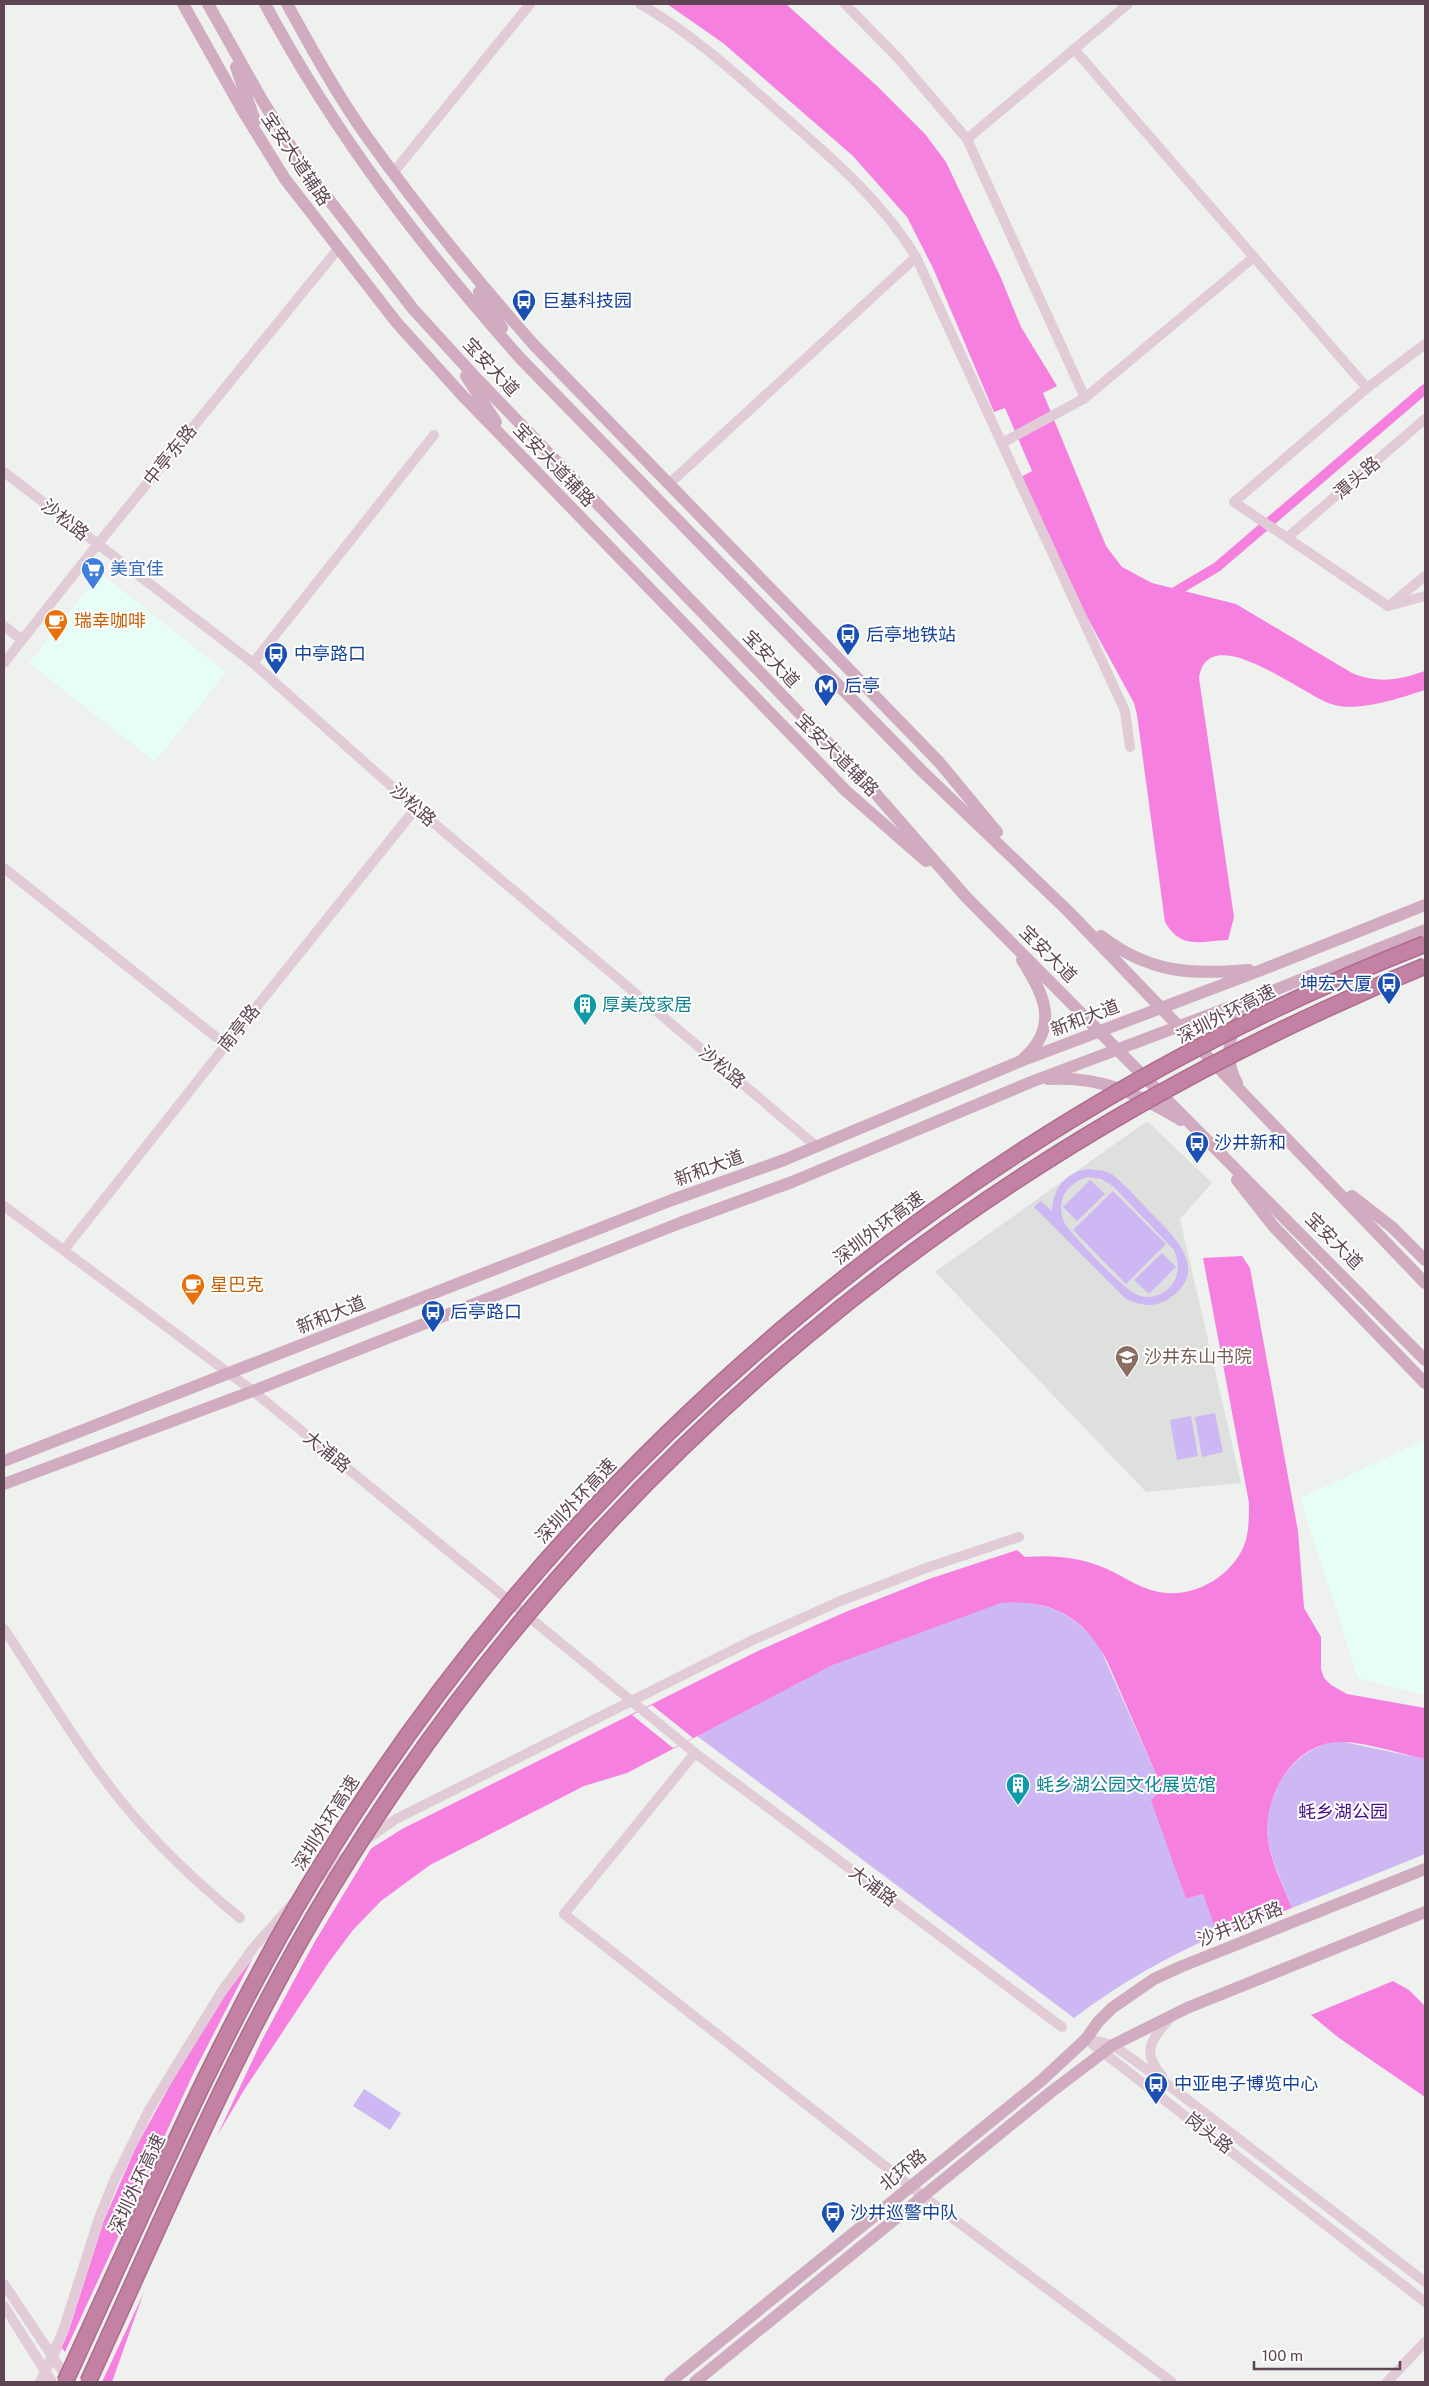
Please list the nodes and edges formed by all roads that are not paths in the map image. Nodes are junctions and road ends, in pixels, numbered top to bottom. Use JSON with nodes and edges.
{"nodes":[{"id":1,"x":183,"y":4,"type":"edge"},
{"id":2,"x":208,"y":4,"type":"edge"},
{"id":3,"x":264,"y":4,"type":"edge"},
{"id":4,"x":287,"y":4,"type":"edge"},
{"id":5,"x":530,"y":4,"type":"edge"},
{"id":6,"x":640,"y":4,"type":"edge"},
{"id":7,"x":845,"y":4,"type":"edge"},
{"id":8,"x":1128,"y":4,"type":"edge"},
{"id":9,"x":223,"y":31,"type":"junction"},
{"id":10,"x":1074,"y":49,"type":"junction"},
{"id":11,"x":967,"y":139,"type":"junction"},
{"id":12,"x":264,"y":145,"type":"junction"},
{"id":13,"x":394,"y":173,"type":"junction"},
{"id":14,"x":338,"y":249,"type":"junction"},
{"id":15,"x":458,"y":257,"type":"junction"},
{"id":16,"x":1254,"y":257,"type":"junction"},
{"id":17,"x":916,"y":258,"type":"junction"},
{"id":18,"x":1425,"y":344,"type":"edge"},
{"id":19,"x":447,"y":346,"type":"junction"},
{"id":20,"x":520,"y":358,"type":"junction"},
{"id":21,"x":1367,"y":388,"type":"junction"},
{"id":22,"x":1085,"y":398,"type":"junction"},
{"id":23,"x":1425,"y":419,"type":"edge"},
{"id":24,"x":434,"y":435,"type":"dead end"},
{"id":25,"x":1002,"y":443,"type":"junction"},
{"id":26,"x":509,"y":444,"type":"junction"},
{"id":27,"x":4,"y":472,"type":"edge"},
{"id":28,"x":670,"y":482,"type":"junction"},
{"id":29,"x":1288,"y":537,"type":"junction"},
{"id":30,"x":97,"y":545,"type":"junction"},
{"id":31,"x":1425,"y":576,"type":"edge"},
{"id":32,"x":1425,"y":596,"type":"edge"},
{"id":33,"x":1388,"y":606,"type":"junction"},
{"id":34,"x":4,"y":626,"type":"edge"},
{"id":35,"x":22,"y":640,"type":"junction"},
{"id":36,"x":253,"y":663,"type":"junction"},
{"id":37,"x":4,"y":664,"type":"edge"},
{"id":38,"x":1130,"y":747,"type":"dead end"},
{"id":39,"x":416,"y":808,"type":"junction"},
{"id":40,"x":4,"y":868,"type":"edge"},
{"id":41,"x":1030,"y":873,"type":"junction"},
{"id":42,"x":966,"y":897,"type":"junction"},
{"id":43,"x":1425,"y":905,"type":"edge"},
{"id":44,"x":1068,"y":911,"type":"junction"},
{"id":45,"x":1425,"y":930,"type":"edge"},
{"id":46,"x":1005,"y":936,"type":"junction"},
{"id":47,"x":1425,"y":944,"type":"edge"},
{"id":48,"x":1425,"y":966,"type":"edge"},
{"id":49,"x":1264,"y":969,"type":"junction"},
{"id":50,"x":1270,"y":992,"type":"junction"},
{"id":51,"x":1161,"y":1008,"type":"junction"},
{"id":52,"x":1178,"y":1026,"type":"junction"},
{"id":53,"x":1100,"y":1031,"type":"junction"},
{"id":54,"x":226,"y":1044,"type":"junction"},
{"id":55,"x":1118,"y":1049,"type":"junction"},
{"id":56,"x":1021,"y":1061,"type":"junction"},
{"id":57,"x":1030,"y":1082,"type":"junction"},
{"id":58,"x":1240,"y":1089,"type":"junction"},
{"id":59,"x":1196,"y":1130,"type":"junction"},
{"id":60,"x":1210,"y":1144,"type":"junction"},
{"id":61,"x":816,"y":1146,"type":"junction"},
{"id":62,"x":1322,"y":1173,"type":"junction"},
{"id":63,"x":4,"y":1206,"type":"edge"},
{"id":64,"x":64,"y":1250,"type":"junction"},
{"id":65,"x":1425,"y":1260,"type":"edge"},
{"id":66,"x":1425,"y":1282,"type":"edge"},
{"id":67,"x":1425,"y":1360,"type":"edge"},
{"id":68,"x":231,"y":1374,"type":"junction"},
{"id":69,"x":1425,"y":1383,"type":"edge"},
{"id":70,"x":253,"y":1391,"type":"junction"},
{"id":71,"x":4,"y":1461,"type":"edge"},
{"id":72,"x":4,"y":1484,"type":"edge"},
{"id":73,"x":1018,"y":1538,"type":"dead end"},
{"id":74,"x":4,"y":1629,"type":"edge"},
{"id":75,"x":632,"y":1702,"type":"junction"},
{"id":76,"x":695,"y":1753,"type":"junction"},
{"id":77,"x":1425,"y":1869,"type":"edge"},
{"id":78,"x":1425,"y":1912,"type":"edge"},
{"id":79,"x":240,"y":1918,"type":"dead end"},
{"id":80,"x":1173,"y":2014,"type":"junction"},
{"id":81,"x":1062,"y":2028,"type":"dead end"},
{"id":82,"x":1086,"y":2039,"type":"junction"},
{"id":83,"x":1113,"y":2045,"type":"junction"},
{"id":84,"x":1102,"y":2052,"type":"junction"},
{"id":85,"x":1171,"y":2087,"type":"junction"},
{"id":86,"x":911,"y":2186,"type":"junction"},
{"id":87,"x":923,"y":2196,"type":"junction"},
{"id":88,"x":1425,"y":2282,"type":"edge"},
{"id":89,"x":4,"y":2284,"type":"edge"},
{"id":90,"x":1425,"y":2302,"type":"edge"},
{"id":91,"x":4,"y":2306,"type":"edge"},
{"id":92,"x":1425,"y":2342,"type":"edge"},
{"id":93,"x":53,"y":2360,"type":"junction"},
{"id":94,"x":46,"y":2378,"type":"edge"},
{"id":95,"x":66,"y":2382,"type":"edge"},
{"id":96,"x":70,"y":2382,"type":"edge"},
{"id":97,"x":88,"y":2382,"type":"edge"},
{"id":98,"x":670,"y":2382,"type":"edge"},
{"id":99,"x":695,"y":2382,"type":"edge"},
{"id":100,"x":1172,"y":2382,"type":"edge"},
{"id":101,"x":1387,"y":2382,"type":"edge"}],
"edges":[{"from":1,"to":12,"type":"main road","name":"宝安大道辅路"},
{"from":2,"to":9,"type":"main road","name":"宝安大道"},
{"from":3,"to":20,"type":"main road","name":"宝安大道"},
{"from":4,"to":13,"type":"main road"},
{"from":5,"to":13,"type":"street"},
{"from":6,"to":17,"type":"street"},
{"from":7,"to":11,"type":"street"},
{"from":8,"to":10,"type":"street"},
{"from":9,"to":12,"type":"main road"},
{"from":9,"to":19,"type":"main road","name":"宝安大道"},
{"from":10,"to":11,"type":"street"},
{"from":10,"to":16,"type":"street"},
{"from":11,"to":22,"type":"street"},
{"from":12,"to":14,"type":"main road","name":"宝安大道辅路"},
{"from":13,"to":15,"type":"main road"},
{"from":14,"to":26,"type":"main road","name":"宝安大道辅路"},
{"from":14,"to":30,"type":"street","name":"中亭东路"},
{"from":15,"to":20,"type":"main road"},
{"from":15,"to":28,"type":"main road"},
{"from":16,"to":21,"type":"street"},
{"from":16,"to":22,"type":"street"},
{"from":17,"to":25,"type":"street"},
{"from":17,"to":28,"type":"street"},
{"from":18,"to":21,"type":"street"},
{"from":19,"to":26,"type":"main road"},
{"from":19,"to":42,"type":"main road","name":"宝安大道"},
{"from":20,"to":41,"type":"main road","name":"宝安大道"},
{"from":21,"to":29,"type":"street"},
{"from":22,"to":25,"type":"street"},
{"from":23,"to":29,"type":"street","name":"潭头路"},
{"from":24,"to":36,"type":"street"},
{"from":25,"to":38,"type":"street"},
{"from":26,"to":42,"type":"main road","name":"宝安大道辅路"},
{"from":27,"to":30,"type":"street","name":"沙松路"},
{"from":28,"to":41,"type":"main road"},
{"from":29,"to":33,"type":"street"},
{"from":30,"to":35,"type":"street","name":"中亭东路"},
{"from":30,"to":36,"type":"street","name":"沙松路"},
{"from":31,"to":33,"type":"street"},
{"from":32,"to":33,"type":"street"},
{"from":34,"to":35,"type":"street"},
{"from":35,"to":37,"type":"street","name":"中亭东路"},
{"from":36,"to":39,"type":"street","name":"沙松路"},
{"from":39,"to":54,"type":"street","name":"南亭路"},
{"from":39,"to":61,"type":"street","name":"沙松路"},
{"from":40,"to":54,"type":"street"},
{"from":41,"to":44,"type":"main road","name":"宝安大道"},
{"from":42,"to":46,"type":"main road","name":"宝安大道"},
{"from":43,"to":49,"type":"main road","name":"新和大道"},
{"from":44,"to":49,"type":"main road"},
{"from":44,"to":51,"type":"main road","name":"宝安大道"},
{"from":45,"to":50,"type":"main road"},
{"from":46,"to":53,"type":"main road","name":"宝安大道"},
{"from":46,"to":56,"type":"main road"},
{"from":47,"to":95,"type":"highway","name":"深圳外环高速","bridge":true},
{"from":48,"to":97,"type":"highway","bridge":true},
{"from":49,"to":51,"type":"main road","name":"新和大道"},
{"from":50,"to":52,"type":"main road"},
{"from":50,"to":58,"type":"main road"},
{"from":51,"to":52,"type":"main road","name":"宝安大道"},
{"from":51,"to":53,"type":"main road","name":"新和大道"},
{"from":52,"to":55,"type":"main road"},
{"from":52,"to":58,"type":"main road","name":"宝安大道"},
{"from":53,"to":55,"type":"main road","name":"宝安大道"},
{"from":53,"to":56,"type":"main road","name":"新和大道"},
{"from":54,"to":64,"type":"street","name":"南亭路"},
{"from":55,"to":57,"type":"main road"},
{"from":55,"to":59,"type":"main road","name":"宝安大道"},
{"from":56,"to":61,"type":"main road","name":"新和大道"},
{"from":57,"to":59,"type":"main road"},
{"from":57,"to":70,"type":"main road"},
{"from":58,"to":62,"type":"main road","name":"宝安大道"},
{"from":59,"to":60,"type":"main road","name":"宝安大道"},
{"from":60,"to":67,"type":"main road","name":"宝安大道"},
{"from":60,"to":69,"type":"main road"},
{"from":61,"to":68,"type":"main road","name":"新和大道"},
{"from":62,"to":65,"type":"main road"},
{"from":62,"to":66,"type":"main road","name":"宝安大道"},
{"from":63,"to":64,"type":"street","name":"大浦路"},
{"from":64,"to":68,"type":"street","name":"大浦路"},
{"from":68,"to":70,"type":"street","name":"大浦路"},
{"from":68,"to":71,"type":"main road","name":"新和大道"},
{"from":70,"to":72,"type":"main road"},
{"from":70,"to":75,"type":"street","name":"大浦路"},
{"from":73,"to":75,"type":"street"},
{"from":74,"to":79,"type":"street"},
{"from":75,"to":76,"type":"street","name":"大浦路"},
{"from":75,"to":93,"type":"street"},
{"from":76,"to":81,"type":"street","name":"大浦路"},
{"from":76,"to":86,"type":"street"},
{"from":77,"to":82,"type":"main road","name":"沙井北环路"},
{"from":78,"to":80,"type":"main road"},
{"from":80,"to":83,"type":"main road"},
{"from":80,"to":85,"type":"street"},
{"from":82,"to":83,"type":"street","name":"岗头路"},
{"from":82,"to":84,"type":"street","name":"岗头路"},
{"from":82,"to":86,"type":"main road","name":"北环路"},
{"from":83,"to":84,"type":"main road"},
{"from":83,"to":85,"type":"street","name":"岗头路"},
{"from":84,"to":87,"type":"main road","name":"北环路"},
{"from":84,"to":90,"type":"street","name":"岗头路"},
{"from":85,"to":88,"type":"street","name":"岗头路"},
{"from":86,"to":87,"type":"street"},
{"from":86,"to":98,"type":"main road","name":"北环路"},
{"from":87,"to":99,"type":"main road","name":"北环路"},
{"from":87,"to":100,"type":"street"},
{"from":89,"to":93,"type":"street"},
{"from":91,"to":94,"type":"street"},
{"from":92,"to":101,"type":"street"},
{"from":93,"to":94,"type":"street"},
{"from":93,"to":96,"type":"street"}]}
